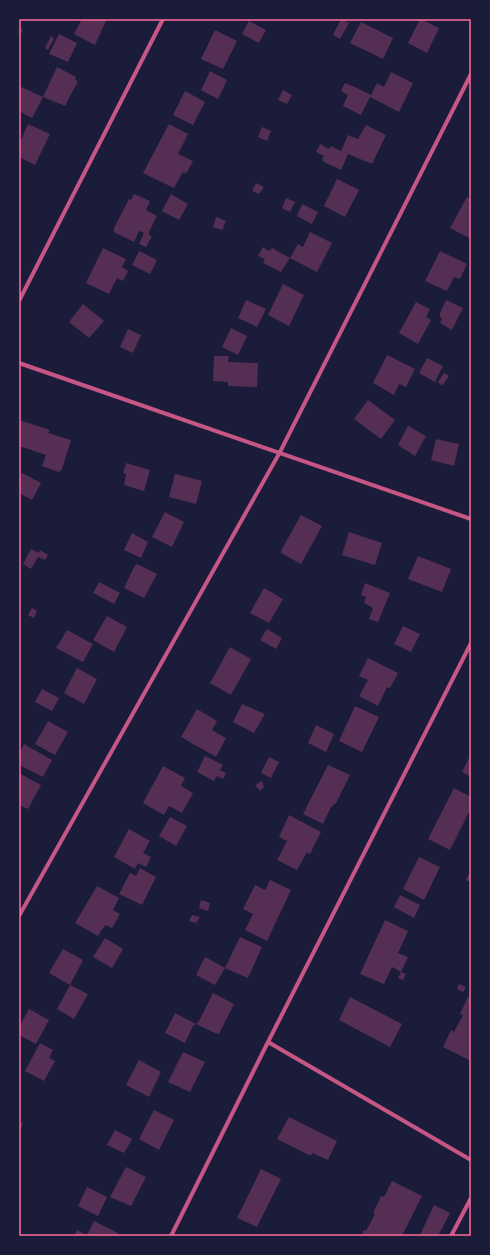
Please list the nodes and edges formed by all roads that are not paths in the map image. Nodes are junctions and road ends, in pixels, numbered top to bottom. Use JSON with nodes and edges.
{"nodes":[{"id":1,"x":163,"y":19,"type":"edge"},
{"id":2,"x":471,"y":74,"type":"edge"},
{"id":3,"x":19,"y":301,"type":"edge"},
{"id":4,"x":19,"y":363,"type":"edge"},
{"id":5,"x":280,"y":452,"type":"junction"},
{"id":6,"x":471,"y":519,"type":"edge"},
{"id":7,"x":471,"y":643,"type":"edge"},
{"id":8,"x":19,"y":916,"type":"edge"},
{"id":9,"x":268,"y":1042,"type":"junction"},
{"id":10,"x":471,"y":1160,"type":"edge"},
{"id":11,"x":471,"y":1198,"type":"edge"},
{"id":12,"x":172,"y":1236,"type":"edge"},
{"id":13,"x":451,"y":1236,"type":"edge"}],
"edges":[{"from":1,"to":3,"type":"street"},
{"from":2,"to":5,"type":"street"},
{"from":4,"to":5,"type":"street"},
{"from":5,"to":6,"type":"street"},
{"from":5,"to":8,"type":"street"},
{"from":7,"to":9,"type":"street"},
{"from":9,"to":10,"type":"street"},
{"from":9,"to":12,"type":"street"},
{"from":11,"to":13,"type":"street"}]}
